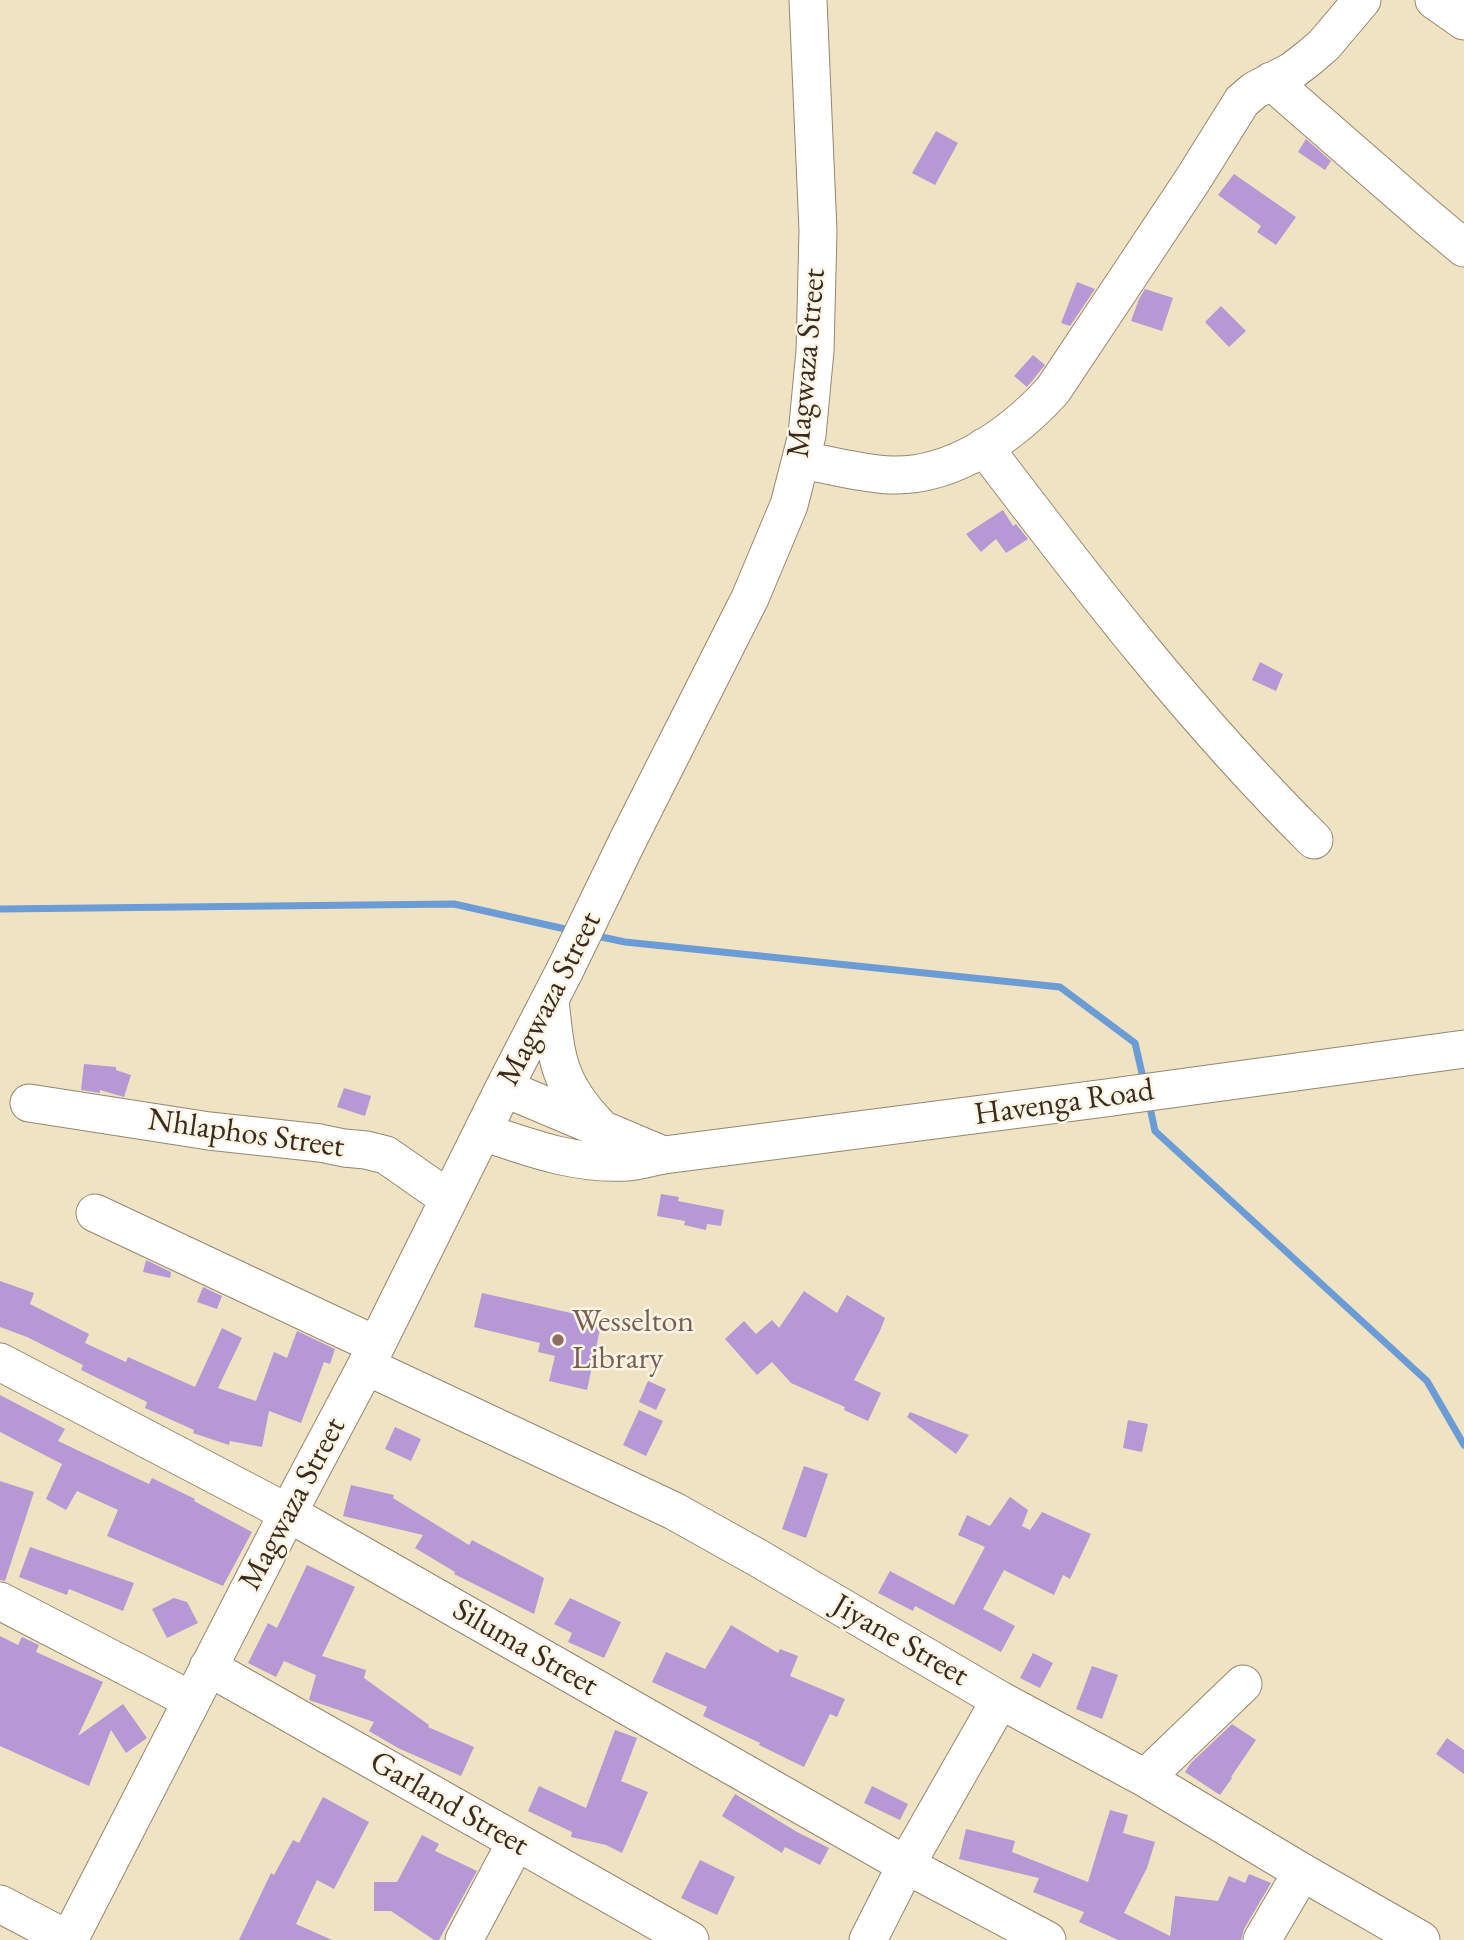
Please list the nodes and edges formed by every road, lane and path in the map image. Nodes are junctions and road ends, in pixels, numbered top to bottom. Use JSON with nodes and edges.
{"nodes":[{"id":1,"x":808,"y":0,"type":"edge"},
{"id":2,"x":1362,"y":0,"type":"edge"},
{"id":3,"x":1434,"y":0,"type":"edge"},
{"id":4,"x":1464,"y":21,"type":"edge"},
{"id":5,"x":1271,"y":81,"type":"junction"},
{"id":6,"x":1464,"y":248,"type":"edge"},
{"id":7,"x":984,"y":447,"type":"junction"},
{"id":8,"x":802,"y":460,"type":"junction"},
{"id":9,"x":1314,"y":840,"type":"dead end"},
{"id":10,"x":558,"y":984,"type":"junction"},
{"id":11,"x":1464,"y":1049,"type":"edge"},
{"id":12,"x":504,"y":1088,"type":"junction"},
{"id":13,"x":29,"y":1103,"type":"dead end"},
{"id":14,"x":604,"y":1131,"type":"junction"},
{"id":15,"x":483,"y":1132,"type":"junction"},
{"id":16,"x":664,"y":1155,"type":"junction"},
{"id":17,"x":449,"y":1199,"type":"junction"},
{"id":18,"x":95,"y":1213,"type":"dead end"},
{"id":19,"x":371,"y":1356,"type":"junction"},
{"id":20,"x":0,"y":1362,"type":"edge"},
{"id":21,"x":288,"y":1513,"type":"junction"},
{"id":22,"x":0,"y":1601,"type":"edge"},
{"id":23,"x":208,"y":1667,"type":"junction"},
{"id":24,"x":1243,"y":1684,"type":"dead end"},
{"id":25,"x":191,"y":1700,"type":"junction"},
{"id":26,"x":1000,"y":1700,"type":"junction"},
{"id":27,"x":1145,"y":1778,"type":"junction"},
{"id":28,"x":516,"y":1842,"type":"junction"},
{"id":29,"x":906,"y":1865,"type":"junction"},
{"id":30,"x":1302,"y":1872,"type":"junction"},
{"id":31,"x":0,"y":1903,"type":"edge"},
{"id":32,"x":69,"y":1940,"type":"edge"},
{"id":33,"x":464,"y":1940,"type":"edge"},
{"id":34,"x":690,"y":1940,"type":"edge"},
{"id":35,"x":868,"y":1940,"type":"edge"},
{"id":36,"x":1047,"y":1940,"type":"edge"},
{"id":37,"x":1262,"y":1940,"type":"edge"},
{"id":38,"x":1421,"y":1940,"type":"edge"}],
"edges":[{"from":1,"to":8,"type":"street","name":"Magwaza Street"},
{"from":2,"to":5,"type":"street"},
{"from":3,"to":4,"type":"street"},
{"from":5,"to":6,"type":"street"},
{"from":5,"to":7,"type":"street"},
{"from":7,"to":8,"type":"street"},
{"from":7,"to":9,"type":"street"},
{"from":8,"to":10,"type":"street","name":"Magwaza Street"},
{"from":10,"to":12,"type":"street","name":"Magwaza Street"},
{"from":10,"to":14,"type":"street"},
{"from":11,"to":16,"type":"street","name":"Havenga Road"},
{"from":12,"to":14,"type":"street","name":"Havenga Road"},
{"from":12,"to":15,"type":"street","name":"Magwaza Street"},
{"from":13,"to":17,"type":"street","name":"Nhlaphos Street"},
{"from":14,"to":16,"type":"street","name":"Havenga Road"},
{"from":15,"to":16,"type":"street","name":"Havenga Road"},
{"from":15,"to":17,"type":"street","name":"Magwaza Street"},
{"from":17,"to":19,"type":"street","name":"Magwaza Street"},
{"from":18,"to":19,"type":"street","name":"Jiyane Street"},
{"from":19,"to":21,"type":"street","name":"Magwaza Street"},
{"from":19,"to":26,"type":"street","name":"Jiyane Street"},
{"from":20,"to":21,"type":"street","name":"Siluma Street"},
{"from":21,"to":23,"type":"street","name":"Magwaza Street"},
{"from":21,"to":29,"type":"street","name":"Siluma Street"},
{"from":22,"to":25,"type":"street"},
{"from":23,"to":25,"type":"street","name":"Magwaza Street"},
{"from":23,"to":28,"type":"street","name":"Garland Street"},
{"from":24,"to":27,"type":"street"},
{"from":25,"to":32,"type":"street","name":"Magwaza Street"},
{"from":26,"to":27,"type":"street","name":"Jiyane Street"},
{"from":26,"to":29,"type":"street"},
{"from":27,"to":30,"type":"street","name":"Jiyane Street"},
{"from":28,"to":33,"type":"street"},
{"from":28,"to":34,"type":"street","name":"Garland Street"},
{"from":29,"to":35,"type":"street"},
{"from":29,"to":36,"type":"street","name":"Siluma Street"},
{"from":30,"to":37,"type":"street"},
{"from":30,"to":38,"type":"street","name":"Jiyane Street"},
{"from":31,"to":32,"type":"street"}]}
